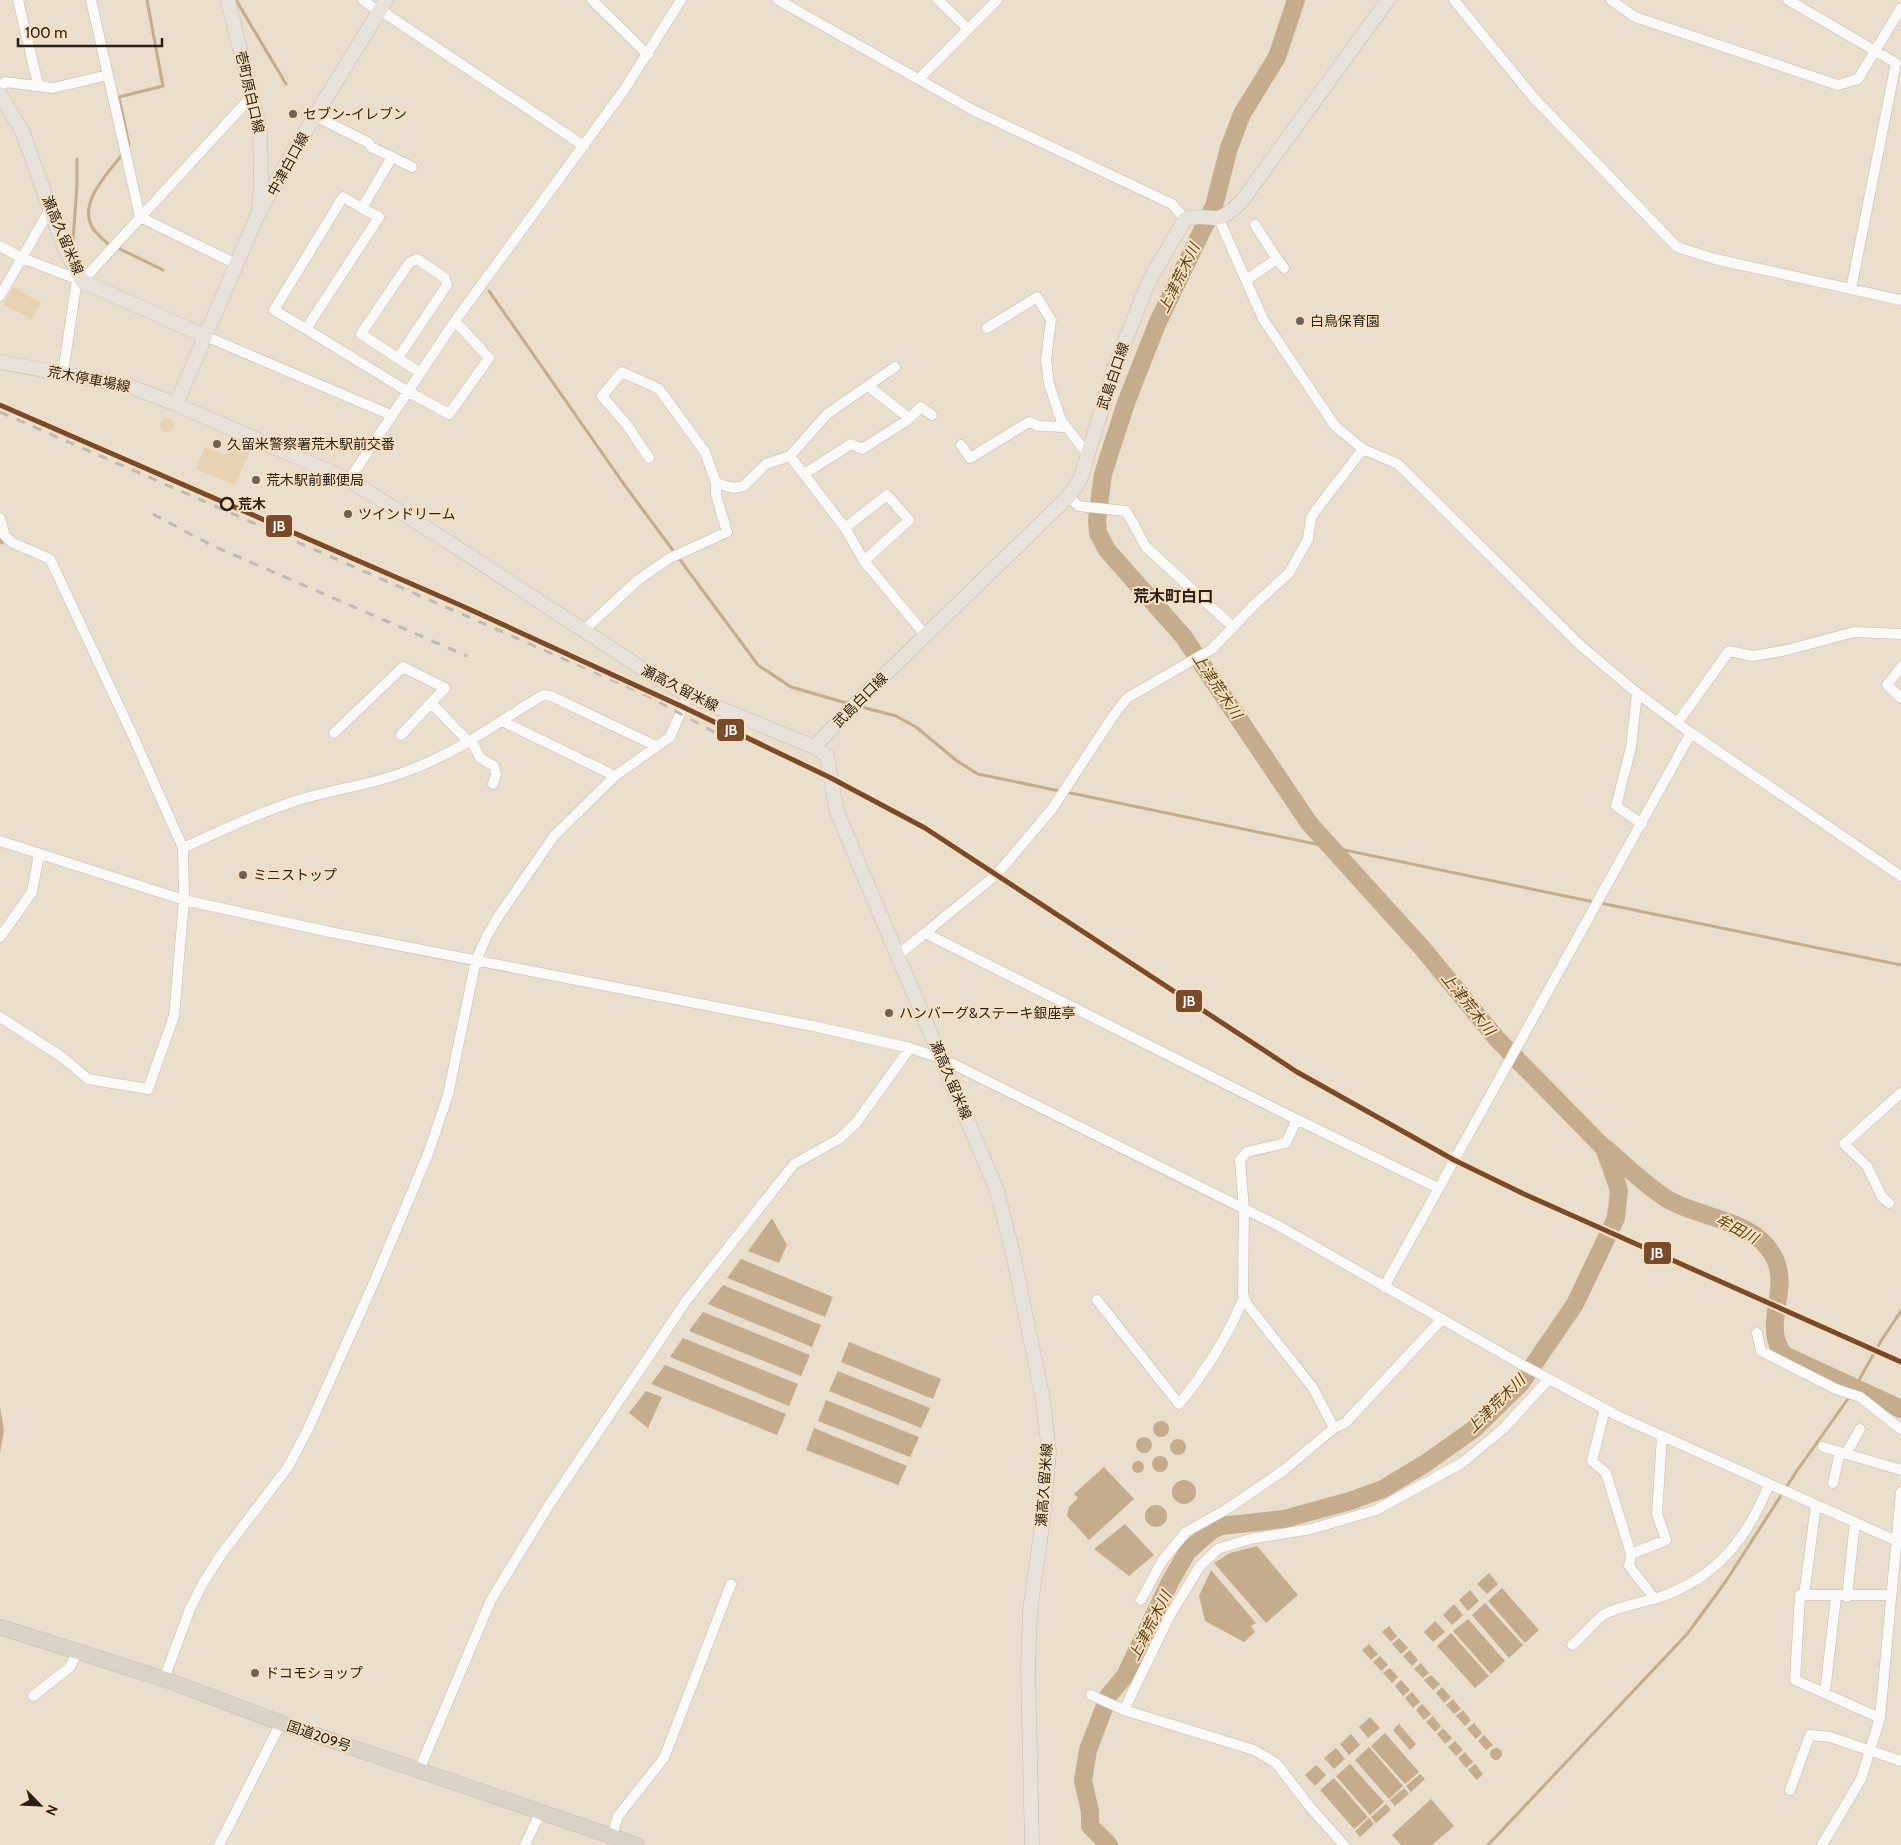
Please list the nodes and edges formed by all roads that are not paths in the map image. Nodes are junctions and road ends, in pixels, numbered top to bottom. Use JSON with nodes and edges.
{"nodes":[{"id":1,"x":18,"y":0,"type":"edge"},
{"id":2,"x":91,"y":0,"type":"edge"},
{"id":3,"x":228,"y":0,"type":"edge"},
{"id":4,"x":363,"y":0,"type":"edge"},
{"id":5,"x":592,"y":0,"type":"edge"},
{"id":6,"x":681,"y":0,"type":"edge"},
{"id":7,"x":778,"y":0,"type":"edge"},
{"id":8,"x":938,"y":0,"type":"edge"},
{"id":9,"x":997,"y":0,"type":"edge"},
{"id":10,"x":1388,"y":0,"type":"edge"},
{"id":11,"x":1454,"y":0,"type":"edge"},
{"id":12,"x":1611,"y":0,"type":"edge"},
{"id":13,"x":1788,"y":0,"type":"edge"},
{"id":14,"x":382,"y":7,"type":"edge"},
{"id":15,"x":1901,"y":8,"type":"edge"},
{"id":16,"x":967,"y":28,"type":"junction"},
{"id":17,"x":1875,"y":51,"type":"junction"},
{"id":18,"x":648,"y":55,"type":"junction"},
{"id":19,"x":108,"y":75,"type":"junction"},
{"id":20,"x":919,"y":79,"type":"junction"},
{"id":21,"x":38,"y":84,"type":"junction"},
{"id":22,"x":0,"y":87,"type":"edge"},
{"id":23,"x":0,"y":94,"type":"edge"},
{"id":24,"x":252,"y":97,"type":"junction"},
{"id":25,"x":315,"y":116,"type":"junction"},
{"id":26,"x":584,"y":146,"type":"junction"},
{"id":27,"x":392,"y":157,"type":"junction"},
{"id":28,"x":412,"y":167,"type":"dead end"},
{"id":29,"x":262,"y":171,"type":"junction"},
{"id":30,"x":280,"y":177,"type":"junction"},
{"id":31,"x":362,"y":208,"type":"junction"},
{"id":32,"x":50,"y":209,"type":"junction"},
{"id":33,"x":258,"y":214,"type":"junction"},
{"id":34,"x":140,"y":217,"type":"junction"},
{"id":35,"x":1189,"y":218,"type":"junction"},
{"id":36,"x":1219,"y":219,"type":"junction"},
{"id":37,"x":1255,"y":225,"type":"dead end"},
{"id":38,"x":0,"y":246,"type":"edge"},
{"id":39,"x":22,"y":258,"type":"junction"},
{"id":40,"x":1277,"y":259,"type":"junction"},
{"id":41,"x":236,"y":264,"type":"junction"},
{"id":42,"x":1284,"y":268,"type":"dead end"},
{"id":43,"x":80,"y":280,"type":"junction"},
{"id":44,"x":1246,"y":280,"type":"junction"},
{"id":45,"x":1851,"y":289,"type":"junction"},
{"id":46,"x":0,"y":296,"type":"edge"},
{"id":47,"x":1901,"y":300,"type":"edge"},
{"id":48,"x":455,"y":321,"type":"junction"},
{"id":49,"x":988,"y":328,"type":"dead end"},
{"id":50,"x":306,"y":329,"type":"junction"},
{"id":51,"x":206,"y":336,"type":"junction"},
{"id":52,"x":398,"y":358,"type":"junction"},
{"id":53,"x":0,"y":362,"type":"edge"},
{"id":54,"x":895,"y":367,"type":"dead end"},
{"id":55,"x":419,"y":372,"type":"junction"},
{"id":56,"x":64,"y":373,"type":"junction"},
{"id":57,"x":868,"y":386,"type":"junction"},
{"id":58,"x":406,"y":391,"type":"junction"},
{"id":59,"x":176,"y":404,"type":"junction"},
{"id":60,"x":392,"y":415,"type":"junction"},
{"id":61,"x":932,"y":415,"type":"dead end"},
{"id":62,"x":909,"y":418,"type":"junction"},
{"id":63,"x":1066,"y":427,"type":"junction"},
{"id":64,"x":961,"y":445,"type":"dead end"},
{"id":65,"x":1363,"y":449,"type":"junction"},
{"id":66,"x":1088,"y":455,"type":"junction"},
{"id":67,"x":790,"y":456,"type":"junction"},
{"id":68,"x":648,"y":458,"type":"dead end"},
{"id":69,"x":804,"y":474,"type":"junction"},
{"id":70,"x":349,"y":480,"type":"junction"},
{"id":71,"x":716,"y":483,"type":"junction"},
{"id":72,"x":1074,"y":502,"type":"junction"},
{"id":73,"x":0,"y":518,"type":"edge"},
{"id":74,"x":845,"y":528,"type":"junction"},
{"id":75,"x":864,"y":561,"type":"junction"},
{"id":76,"x":1233,"y":627,"type":"junction"},
{"id":77,"x":584,"y":630,"type":"junction"},
{"id":78,"x":1901,"y":634,"type":"edge"},
{"id":79,"x":926,"y":636,"type":"junction"},
{"id":80,"x":1901,"y":667,"type":"edge"},
{"id":81,"x":1637,"y":693,"type":"junction"},
{"id":82,"x":688,"y":695,"type":"junction"},
{"id":83,"x":1901,"y":698,"type":"edge"},
{"id":84,"x":431,"y":703,"type":"junction"},
{"id":85,"x":502,"y":721,"type":"junction"},
{"id":86,"x":1678,"y":722,"type":"junction"},
{"id":87,"x":1692,"y":733,"type":"junction"},
{"id":88,"x":334,"y":734,"type":"dead end"},
{"id":89,"x":401,"y":735,"type":"dead end"},
{"id":90,"x":471,"y":742,"type":"junction"},
{"id":91,"x":656,"y":746,"type":"junction"},
{"id":92,"x":814,"y":747,"type":"junction"},
{"id":93,"x":614,"y":776,"type":"junction"},
{"id":94,"x":493,"y":784,"type":"dead end"},
{"id":95,"x":1642,"y":824,"type":"junction"},
{"id":96,"x":0,"y":841,"type":"edge"},
{"id":97,"x":182,"y":848,"type":"junction"},
{"id":98,"x":39,"y":854,"type":"junction"},
{"id":99,"x":1901,"y":876,"type":"edge"},
{"id":100,"x":184,"y":900,"type":"junction"},
{"id":101,"x":925,"y":933,"type":"junction"},
{"id":102,"x":0,"y":936,"type":"edge"},
{"id":103,"x":898,"y":955,"type":"junction"},
{"id":104,"x":476,"y":960,"type":"junction"},
{"id":105,"x":0,"y":1017,"type":"edge"},
{"id":106,"x":910,"y":1048,"type":"junction"},
{"id":107,"x":943,"y":1059,"type":"junction"},
{"id":108,"x":1901,"y":1093,"type":"edge"},
{"id":109,"x":1296,"y":1119,"type":"junction"},
{"id":110,"x":1438,"y":1188,"type":"junction"},
{"id":111,"x":1889,"y":1203,"type":"dead end"},
{"id":112,"x":1244,"y":1207,"type":"junction"},
{"id":113,"x":1384,"y":1286,"type":"junction"},
{"id":114,"x":1244,"y":1296,"type":"junction"},
{"id":115,"x":1097,"y":1300,"type":"dead end"},
{"id":116,"x":1442,"y":1319,"type":"junction"},
{"id":117,"x":1757,"y":1333,"type":"dead end"},
{"id":118,"x":1549,"y":1379,"type":"junction"},
{"id":119,"x":1605,"y":1409,"type":"junction"},
{"id":120,"x":1334,"y":1428,"type":"junction"},
{"id":121,"x":1860,"y":1429,"type":"dead end"},
{"id":122,"x":1901,"y":1429,"type":"edge"},
{"id":123,"x":1662,"y":1436,"type":"junction"},
{"id":124,"x":1823,"y":1447,"type":"dead end"},
{"id":125,"x":1843,"y":1453,"type":"junction"},
{"id":126,"x":1901,"y":1470,"type":"edge"},
{"id":127,"x":1833,"y":1483,"type":"dead end"},
{"id":128,"x":1769,"y":1484,"type":"junction"},
{"id":129,"x":1901,"y":1492,"type":"edge"},
{"id":130,"x":1816,"y":1505,"type":"junction"},
{"id":131,"x":1855,"y":1522,"type":"junction"},
{"id":132,"x":1898,"y":1541,"type":"edge"},
{"id":133,"x":1631,"y":1554,"type":"junction"},
{"id":134,"x":731,"y":1584,"type":"dead end"},
{"id":135,"x":1804,"y":1595,"type":"junction"},
{"id":136,"x":1891,"y":1595,"type":"junction"},
{"id":137,"x":1836,"y":1597,"type":"junction"},
{"id":138,"x":1847,"y":1597,"type":"junction"},
{"id":139,"x":1655,"y":1599,"type":"junction"},
{"id":140,"x":1141,"y":1600,"type":"dead end"},
{"id":141,"x":0,"y":1627,"type":"edge"},
{"id":142,"x":1572,"y":1645,"type":"dead end"},
{"id":143,"x":77,"y":1653,"type":"junction"},
{"id":144,"x":164,"y":1679,"type":"junction"},
{"id":145,"x":1825,"y":1692,"type":"junction"},
{"id":146,"x":1091,"y":1695,"type":"dead end"},
{"id":147,"x":33,"y":1696,"type":"dead end"},
{"id":148,"x":1124,"y":1710,"type":"junction"},
{"id":149,"x":1880,"y":1718,"type":"junction"},
{"id":150,"x":281,"y":1723,"type":"junction"},
{"id":151,"x":1872,"y":1750,"type":"junction"},
{"id":152,"x":1901,"y":1761,"type":"edge"},
{"id":153,"x":420,"y":1770,"type":"junction"},
{"id":154,"x":1790,"y":1790,"type":"dead end"},
{"id":155,"x":540,"y":1813,"type":"junction"},
{"id":156,"x":612,"y":1836,"type":"junction"},
{"id":157,"x":220,"y":1845,"type":"edge"},
{"id":158,"x":525,"y":1845,"type":"edge"},
{"id":159,"x":637,"y":1845,"type":"edge"},
{"id":160,"x":1032,"y":1845,"type":"edge"},
{"id":161,"x":1344,"y":1845,"type":"edge"},
{"id":162,"x":1822,"y":1845,"type":"edge"}],
"edges":[{"from":1,"to":21,"type":"street"},
{"from":2,"to":19,"type":"street"},
{"from":3,"to":24,"type":"main road","name":"壱町原白口線"},
{"from":4,"to":14,"type":"street"},
{"from":5,"to":18,"type":"street"},
{"from":6,"to":18,"type":"street"},
{"from":7,"to":20,"type":"street"},
{"from":8,"to":16,"type":"street"},
{"from":9,"to":16,"type":"street"},
{"from":10,"to":36,"type":"main road"},
{"from":11,"to":45,"type":"street"},
{"from":12,"to":17,"type":"street"},
{"from":13,"to":17,"type":"street"},
{"from":14,"to":25,"type":"main road","name":"中津白口線"},
{"from":14,"to":26,"type":"street"},
{"from":15,"to":17,"type":"street"},
{"from":16,"to":20,"type":"street"},
{"from":17,"to":45,"type":"street"},
{"from":18,"to":26,"type":"street"},
{"from":19,"to":21,"type":"street"},
{"from":19,"to":34,"type":"street"},
{"from":20,"to":35,"type":"street"},
{"from":21,"to":22,"type":"street"},
{"from":23,"to":32,"type":"main road","name":"瀬高久留米線"},
{"from":24,"to":29,"type":"main road","name":"壱町原白口線"},
{"from":24,"to":34,"type":"street"},
{"from":25,"to":27,"type":"street"},
{"from":25,"to":30,"type":"main road","name":"中津白口線"},
{"from":26,"to":48,"type":"street"},
{"from":27,"to":28,"type":"street"},
{"from":27,"to":31,"type":"street"},
{"from":29,"to":30,"type":"main road"},
{"from":29,"to":33,"type":"main road","name":"壱町原白口線"},
{"from":30,"to":33,"type":"main road","name":"中津白口線"},
{"from":31,"to":50,"type":"street"},
{"from":31,"to":50,"type":"street"},
{"from":32,"to":39,"type":"street"},
{"from":32,"to":43,"type":"main road","name":"瀬高久留米線"},
{"from":33,"to":41,"type":"main road","name":"中津白口線"},
{"from":34,"to":41,"type":"street"},
{"from":34,"to":43,"type":"street"},
{"from":35,"to":36,"type":"main road"},
{"from":35,"to":66,"type":"main road","name":"武島白口線"},
{"from":36,"to":44,"type":"street"},
{"from":37,"to":40,"type":"street"},
{"from":38,"to":39,"type":"street"},
{"from":39,"to":43,"type":"street"},
{"from":39,"to":46,"type":"street"},
{"from":40,"to":42,"type":"street"},
{"from":40,"to":44,"type":"street"},
{"from":41,"to":51,"type":"main road","name":"中津白口線"},
{"from":43,"to":51,"type":"main road","name":"瀬高久留米線"},
{"from":43,"to":56,"type":"street"},
{"from":44,"to":65,"type":"street"},
{"from":45,"to":47,"type":"street"},
{"from":48,"to":55,"type":"street"},
{"from":48,"to":58,"type":"street"},
{"from":49,"to":63,"type":"street"},
{"from":50,"to":58,"type":"street"},
{"from":51,"to":59,"type":"main road"},
{"from":51,"to":60,"type":"street","name":"瀬高久留米線"},
{"from":52,"to":52,"type":"street"},
{"from":52,"to":55,"type":"street"},
{"from":53,"to":56,"type":"main road","name":"荒木停車場線"},
{"from":54,"to":57,"type":"street"},
{"from":55,"to":58,"type":"street"},
{"from":56,"to":59,"type":"main road","name":"荒木停車場線"},
{"from":57,"to":62,"type":"street"},
{"from":57,"to":67,"type":"street"},
{"from":58,"to":60,"type":"street"},
{"from":59,"to":70,"type":"main road","name":"瀬高久留米線"},
{"from":60,"to":70,"type":"street"},
{"from":61,"to":62,"type":"street"},
{"from":62,"to":69,"type":"street"},
{"from":63,"to":64,"type":"street"},
{"from":63,"to":66,"type":"street"},
{"from":65,"to":76,"type":"street"},
{"from":65,"to":81,"type":"street"},
{"from":66,"to":72,"type":"main road","name":"武島白口線"},
{"from":67,"to":69,"type":"street"},
{"from":67,"to":71,"type":"street"},
{"from":68,"to":71,"type":"street"},
{"from":69,"to":74,"type":"street"},
{"from":70,"to":77,"type":"main road","name":"瀬高久留米線"},
{"from":71,"to":77,"type":"street"},
{"from":72,"to":76,"type":"street"},
{"from":72,"to":79,"type":"main road","name":"武島白口線"},
{"from":73,"to":97,"type":"street"},
{"from":74,"to":75,"type":"street"},
{"from":74,"to":75,"type":"street"},
{"from":75,"to":79,"type":"street"},
{"from":76,"to":101,"type":"street"},
{"from":77,"to":82,"type":"main road","name":"瀬高久留米線"},
{"from":78,"to":86,"type":"street"},
{"from":79,"to":92,"type":"main road","name":"武島白口線"},
{"from":80,"to":83,"type":"street"},
{"from":81,"to":86,"type":"street"},
{"from":81,"to":95,"type":"street"},
{"from":82,"to":91,"type":"street"},
{"from":82,"to":92,"type":"main road","name":"瀬高久留米線"},
{"from":84,"to":88,"type":"street"},
{"from":84,"to":89,"type":"street"},
{"from":84,"to":90,"type":"street"},
{"from":85,"to":90,"type":"street"},
{"from":85,"to":91,"type":"street"},
{"from":85,"to":93,"type":"street"},
{"from":86,"to":87,"type":"street"},
{"from":87,"to":95,"type":"street"},
{"from":87,"to":99,"type":"street"},
{"from":90,"to":94,"type":"street"},
{"from":90,"to":97,"type":"street"},
{"from":91,"to":93,"type":"street"},
{"from":92,"to":103,"type":"main road","name":"瀬高久留米線"},
{"from":93,"to":104,"type":"street"},
{"from":95,"to":110,"type":"street"},
{"from":96,"to":98,"type":"street"},
{"from":97,"to":100,"type":"street"},
{"from":98,"to":100,"type":"street"},
{"from":98,"to":102,"type":"street"},
{"from":100,"to":104,"type":"street"},
{"from":100,"to":105,"type":"street"},
{"from":101,"to":103,"type":"street"},
{"from":101,"to":109,"type":"street"},
{"from":103,"to":107,"type":"main road","name":"瀬高久留米線"},
{"from":104,"to":106,"type":"street"},
{"from":104,"to":144,"type":"street"},
{"from":106,"to":107,"type":"street"},
{"from":106,"to":153,"type":"street"},
{"from":107,"to":112,"type":"street"},
{"from":107,"to":160,"type":"main road","name":"瀬高久留米線"},
{"from":108,"to":111,"type":"street"},
{"from":109,"to":110,"type":"street"},
{"from":109,"to":112,"type":"street"},
{"from":110,"to":113,"type":"street"},
{"from":112,"to":113,"type":"street"},
{"from":112,"to":114,"type":"street"},
{"from":113,"to":116,"type":"street"},
{"from":114,"to":115,"type":"street"},
{"from":114,"to":120,"type":"street"},
{"from":116,"to":118,"type":"street"},
{"from":116,"to":120,"type":"street"},
{"from":117,"to":122,"type":"street"},
{"from":118,"to":119,"type":"street"},
{"from":118,"to":148,"type":"street"},
{"from":119,"to":123,"type":"street"},
{"from":119,"to":133,"type":"street"},
{"from":120,"to":140,"type":"street"},
{"from":121,"to":125,"type":"street"},
{"from":123,"to":128,"type":"street"},
{"from":123,"to":133,"type":"street"},
{"from":124,"to":125,"type":"street"},
{"from":125,"to":126,"type":"street"},
{"from":125,"to":127,"type":"street"},
{"from":128,"to":130,"type":"street"},
{"from":128,"to":139,"type":"street"},
{"from":129,"to":132,"type":"street"},
{"from":130,"to":131,"type":"street"},
{"from":130,"to":135,"type":"street"},
{"from":131,"to":132,"type":"street"},
{"from":131,"to":138,"type":"street"},
{"from":132,"to":136,"type":"street"},
{"from":133,"to":139,"type":"street"},
{"from":134,"to":156,"type":"street"},
{"from":135,"to":137,"type":"street"},
{"from":135,"to":145,"type":"street"},
{"from":136,"to":138,"type":"street"},
{"from":136,"to":149,"type":"street"},
{"from":137,"to":138,"type":"street"},
{"from":137,"to":145,"type":"street"},
{"from":139,"to":142,"type":"street"},
{"from":141,"to":143,"type":"highway","name":"国道209号"},
{"from":143,"to":144,"type":"highway","name":"国道209号"},
{"from":143,"to":147,"type":"street"},
{"from":144,"to":150,"type":"highway","name":"国道209号"},
{"from":145,"to":149,"type":"street"},
{"from":146,"to":148,"type":"street"},
{"from":148,"to":161,"type":"street"},
{"from":149,"to":151,"type":"street"},
{"from":150,"to":153,"type":"highway","name":"国道209号"},
{"from":150,"to":157,"type":"street"},
{"from":151,"to":152,"type":"street"},
{"from":151,"to":154,"type":"street"},
{"from":151,"to":162,"type":"street"},
{"from":153,"to":155,"type":"highway","name":"国道209号"},
{"from":155,"to":156,"type":"highway","name":"国道209号"},
{"from":155,"to":158,"type":"street"},
{"from":156,"to":159,"type":"highway","name":"国道209号"}]}
